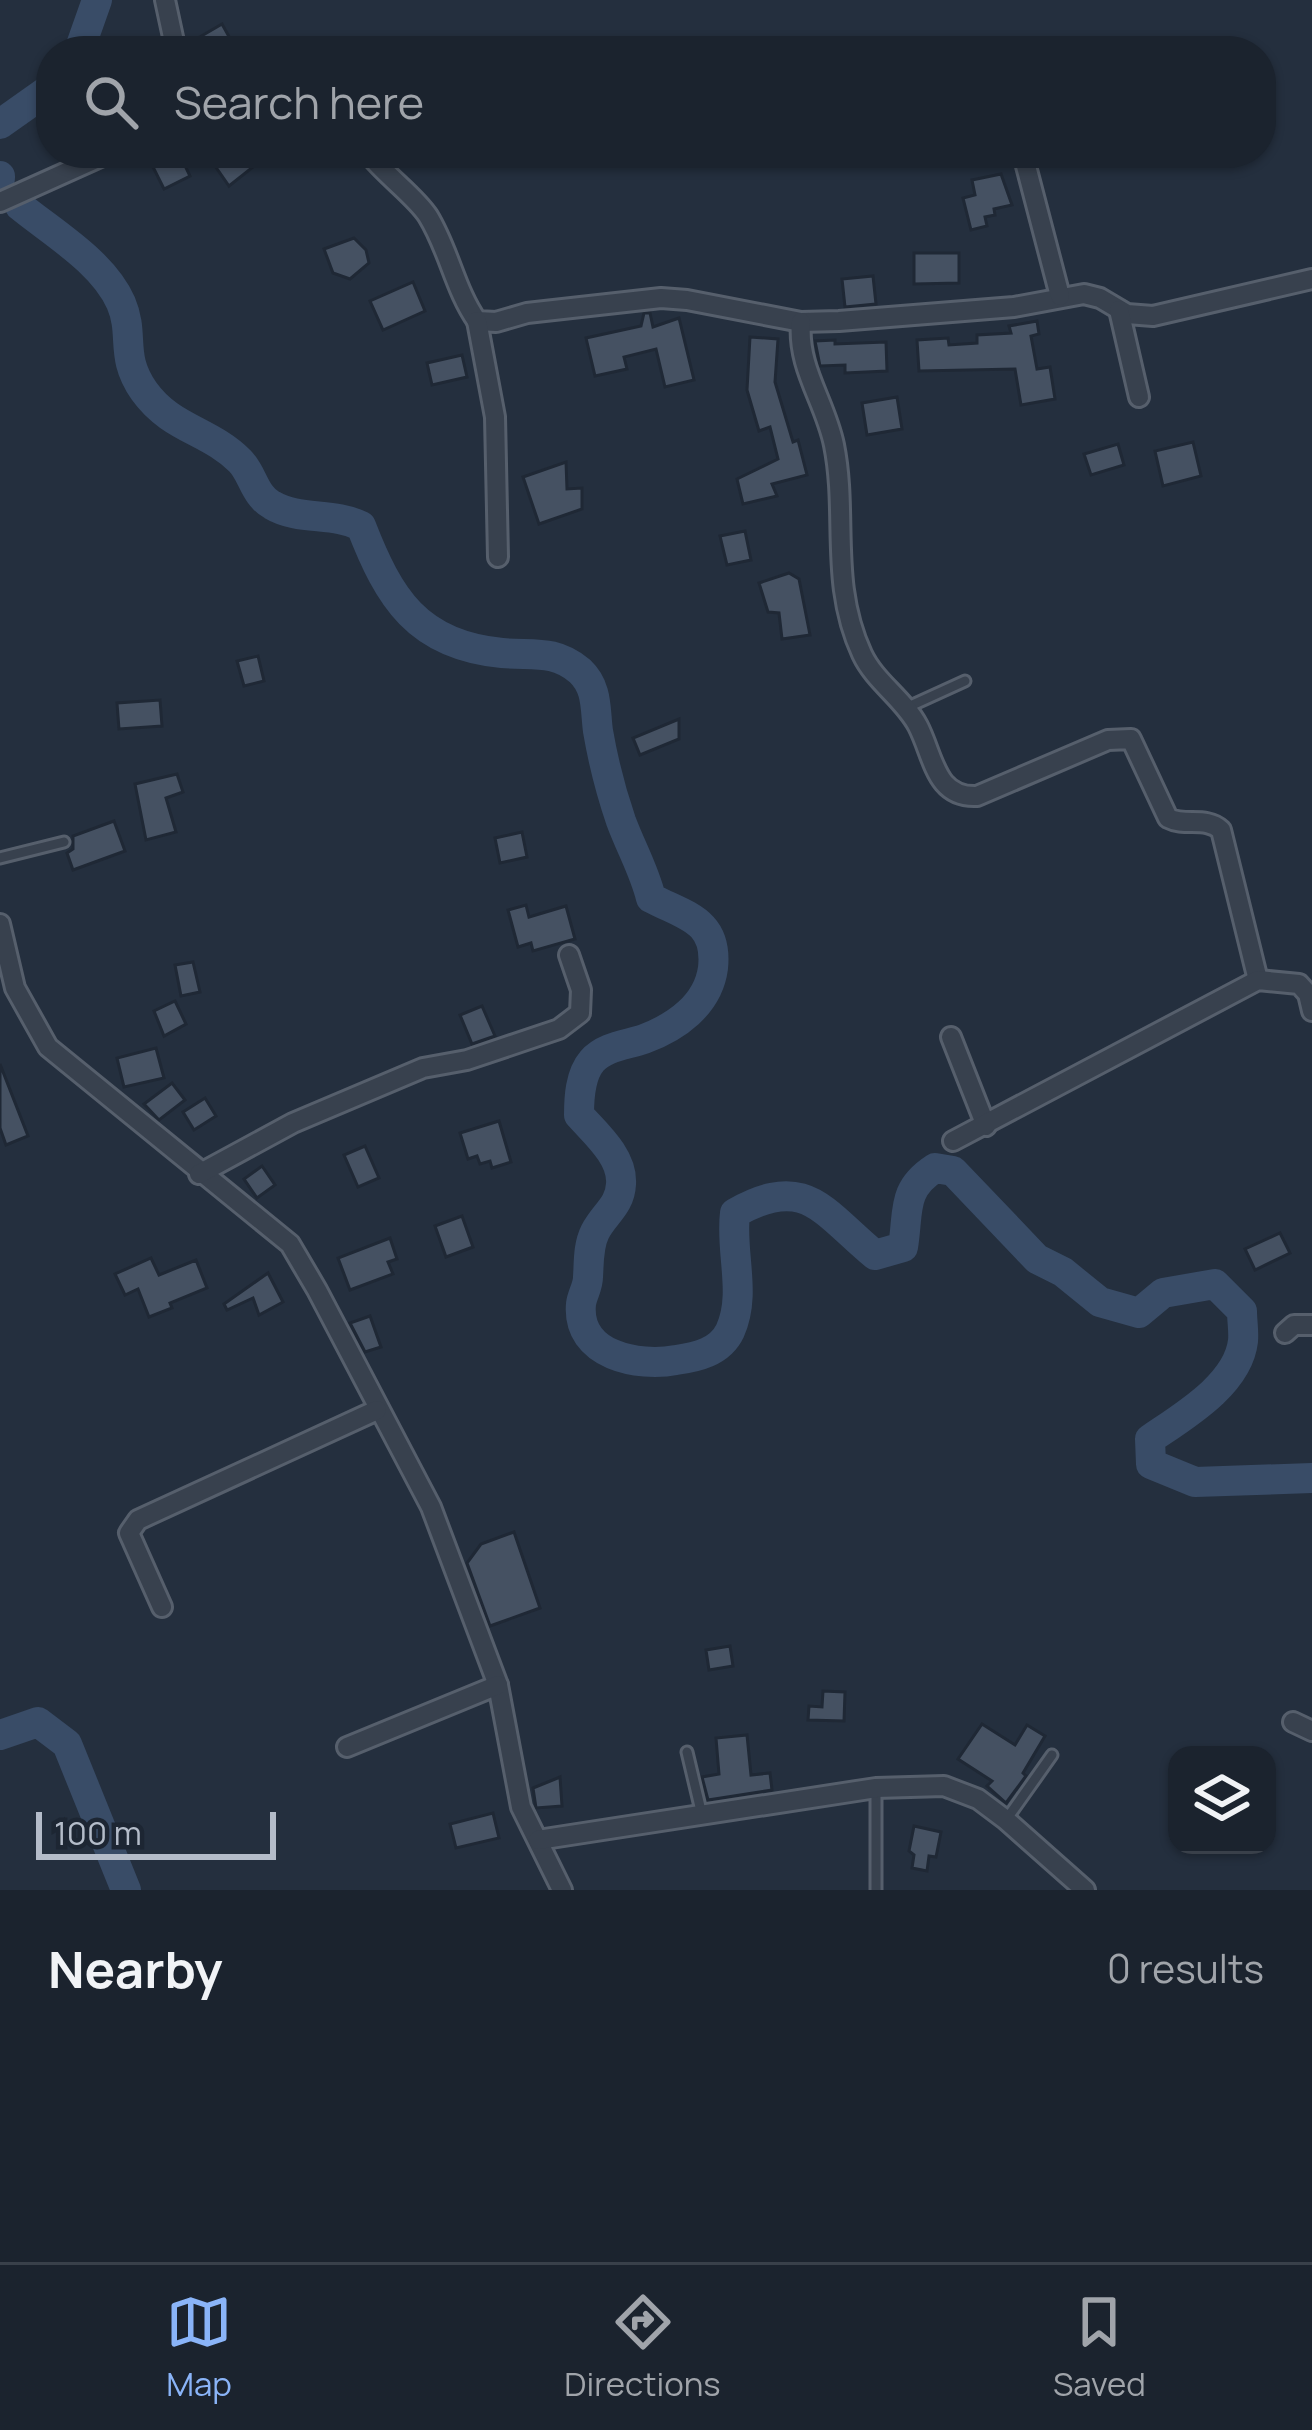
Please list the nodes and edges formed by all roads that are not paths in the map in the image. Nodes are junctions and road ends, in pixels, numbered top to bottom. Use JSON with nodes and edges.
{"nodes":[{"id":1,"x":165,"y":0,"type":"edge"},
{"id":2,"x":173,"y":36,"type":"edge"},
{"id":3,"x":74,"y":168,"type":"edge"},
{"id":4,"x":380,"y":168,"type":"edge"},
{"id":5,"x":1027,"y":168,"type":"edge"},
{"id":6,"x":0,"y":202,"type":"edge"},
{"id":7,"x":1312,"y":279,"type":"edge"},
{"id":8,"x":1060,"y":296,"type":"junction"},
{"id":9,"x":1119,"y":310,"type":"junction"},
{"id":10,"x":477,"y":321,"type":"junction"},
{"id":11,"x":801,"y":322,"type":"junction"},
{"id":12,"x":1139,"y":397,"type":"dead end"},
{"id":13,"x":498,"y":557,"type":"dead end"},
{"id":14,"x":964,"y":682,"type":"dead end"},
{"id":15,"x":908,"y":706,"type":"junction"},
{"id":16,"x":64,"y":842,"type":"dead end"},
{"id":17,"x":0,"y":858,"type":"edge"},
{"id":18,"x":0,"y":924,"type":"edge"},
{"id":19,"x":569,"y":955,"type":"dead end"},
{"id":20,"x":1258,"y":980,"type":"junction"},
{"id":21,"x":1312,"y":1011,"type":"edge"},
{"id":22,"x":951,"y":1037,"type":"dead end"},
{"id":23,"x":986,"y":1126,"type":"junction"},
{"id":24,"x":953,"y":1141,"type":"dead end"},
{"id":25,"x":199,"y":1174,"type":"junction"},
{"id":26,"x":1312,"y":1325,"type":"edge"},
{"id":27,"x":1286,"y":1333,"type":"dead end"},
{"id":28,"x":377,"y":1410,"type":"junction"},
{"id":29,"x":162,"y":1606,"type":"dead end"},
{"id":30,"x":498,"y":1685,"type":"junction"},
{"id":31,"x":1293,"y":1722,"type":"dead end"},
{"id":32,"x":1312,"y":1731,"type":"edge"},
{"id":33,"x":347,"y":1747,"type":"dead end"},
{"id":34,"x":687,"y":1752,"type":"dead end"},
{"id":35,"x":1052,"y":1755,"type":"dead end"},
{"id":36,"x":876,"y":1788,"type":"junction"},
{"id":37,"x":702,"y":1816,"type":"junction"},
{"id":38,"x":1006,"y":1820,"type":"junction"},
{"id":39,"x":538,"y":1840,"type":"junction"},
{"id":40,"x":562,"y":1890,"type":"edge"},
{"id":41,"x":876,"y":1890,"type":"edge"},
{"id":42,"x":1084,"y":1890,"type":"edge"}],
"edges":[{"from":1,"to":2,"type":"street"},
{"from":3,"to":6,"type":"street"},
{"from":4,"to":10,"type":"street"},
{"from":5,"to":8,"type":"street"},
{"from":7,"to":9,"type":"street"},
{"from":8,"to":9,"type":"street"},
{"from":8,"to":11,"type":"street"},
{"from":9,"to":12,"type":"street"},
{"from":10,"to":11,"type":"street"},
{"from":10,"to":13,"type":"street"},
{"from":11,"to":15,"type":"street"},
{"from":14,"to":15,"type":"lane"},
{"from":15,"to":20,"type":"street"},
{"from":16,"to":17,"type":"lane"},
{"from":18,"to":25,"type":"street"},
{"from":19,"to":25,"type":"street"},
{"from":20,"to":21,"type":"street"},
{"from":20,"to":23,"type":"street"},
{"from":22,"to":23,"type":"street"},
{"from":23,"to":24,"type":"street"},
{"from":25,"to":28,"type":"street"},
{"from":26,"to":27,"type":"street"},
{"from":28,"to":29,"type":"street"},
{"from":28,"to":30,"type":"street"},
{"from":30,"to":33,"type":"street"},
{"from":30,"to":39,"type":"street"},
{"from":31,"to":32,"type":"street"},
{"from":34,"to":37,"type":"lane"},
{"from":35,"to":38,"type":"lane"},
{"from":36,"to":37,"type":"street"},
{"from":36,"to":38,"type":"street"},
{"from":36,"to":41,"type":"lane"},
{"from":37,"to":39,"type":"street"},
{"from":38,"to":42,"type":"street"},
{"from":39,"to":40,"type":"street"}]}
